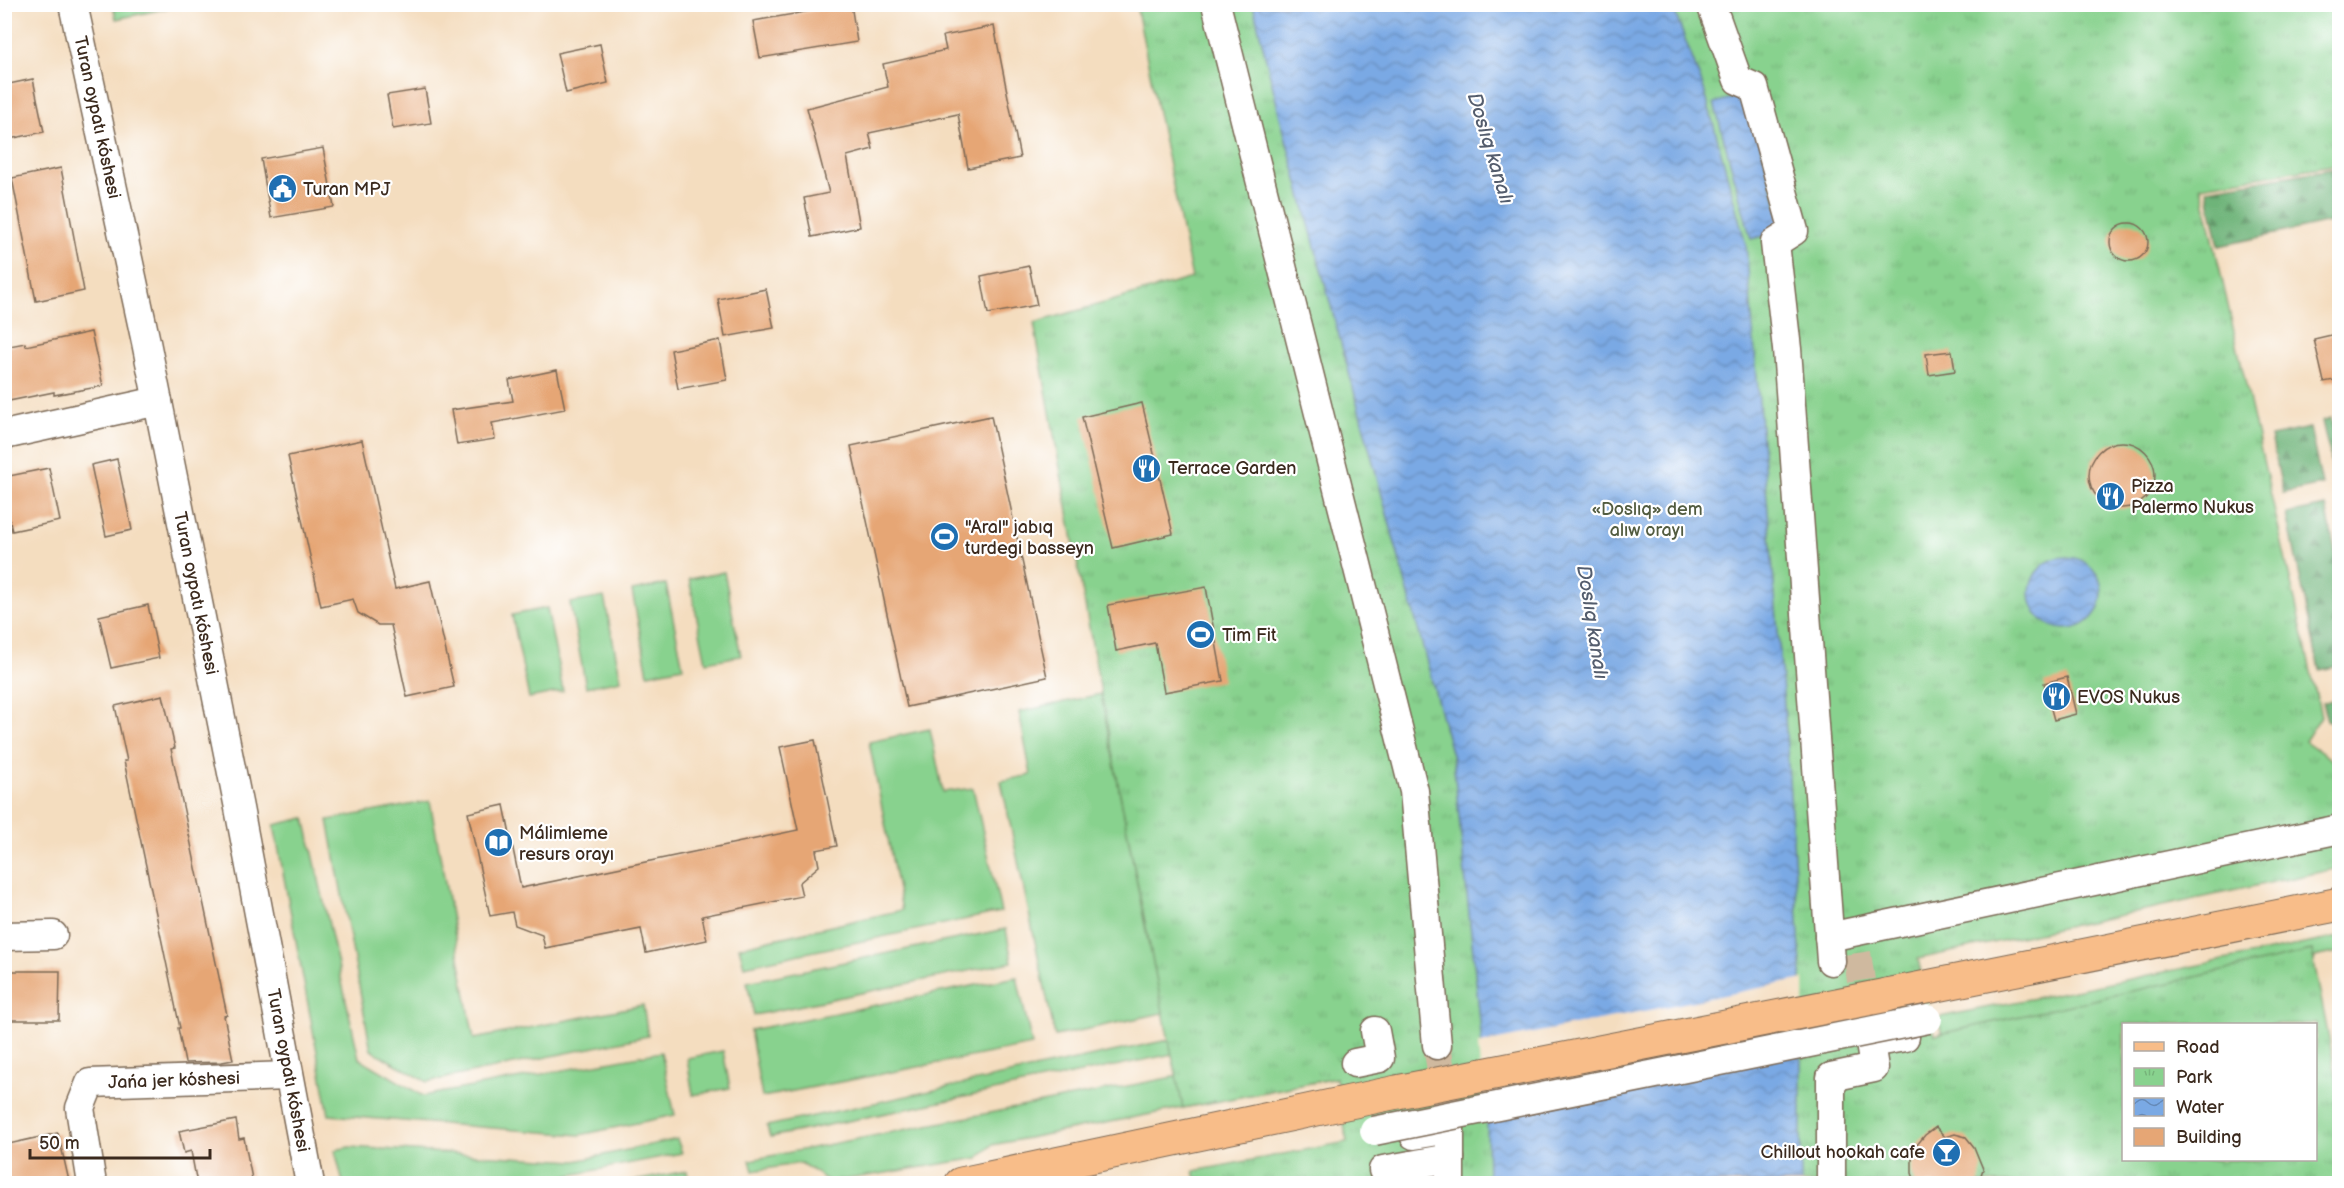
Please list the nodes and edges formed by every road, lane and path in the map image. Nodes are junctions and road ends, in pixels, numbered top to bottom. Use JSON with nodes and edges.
{"nodes":[{"id":1,"x":73,"y":4,"type":"edge"},
{"id":2,"x":1216,"y":4,"type":"edge"},
{"id":3,"x":1710,"y":4,"type":"edge"},
{"id":4,"x":158,"y":401,"type":"junction"},
{"id":5,"x":4,"y":435,"type":"edge"},
{"id":6,"x":2340,"y":829,"type":"edge"},
{"id":7,"x":2340,"y":904,"type":"edge"},
{"id":8,"x":53,"y":935,"type":"dead end"},
{"id":9,"x":4,"y":936,"type":"edge"},
{"id":10,"x":1928,"y":1019,"type":"dead end"},
{"id":11,"x":1375,"y":1031,"type":"dead end"},
{"id":12,"x":1905,"y":1037,"type":"dead end"},
{"id":13,"x":1437,"y":1045,"type":"tunnel mouth"},
{"id":14,"x":1355,"y":1063,"type":"dead end"},
{"id":15,"x":288,"y":1076,"type":"junction"},
{"id":16,"x":1383,"y":1170,"type":"dead end"},
{"id":17,"x":1450,"y":1171,"type":"edge"},
{"id":18,"x":92,"y":1184,"type":"edge"},
{"id":19,"x":310,"y":1184,"type":"edge"},
{"id":20,"x":961,"y":1184,"type":"edge"},
{"id":21,"x":1831,"y":1184,"type":"edge"}],
"edges":[{"from":1,"to":4,"type":"street","name":"Turan oypatı kóshesi"},
{"from":2,"to":13,"type":"street"},
{"from":3,"to":6,"type":"street"},
{"from":4,"to":5,"type":"street"},
{"from":4,"to":15,"type":"street","name":"Turan oypatı kóshesi"},
{"from":7,"to":20,"type":"main road","bridge":true},
{"from":8,"to":9,"type":"street"},
{"from":10,"to":17,"type":"street","bridge":true},
{"from":11,"to":14,"type":"street"},
{"from":12,"to":21,"type":"street"},
{"from":15,"to":18,"type":"street","name":"Jańa jer kóshesi"},
{"from":15,"to":19,"type":"street","name":"Turan oypatı kóshesi"},
{"from":16,"to":17,"type":"street"}]}
